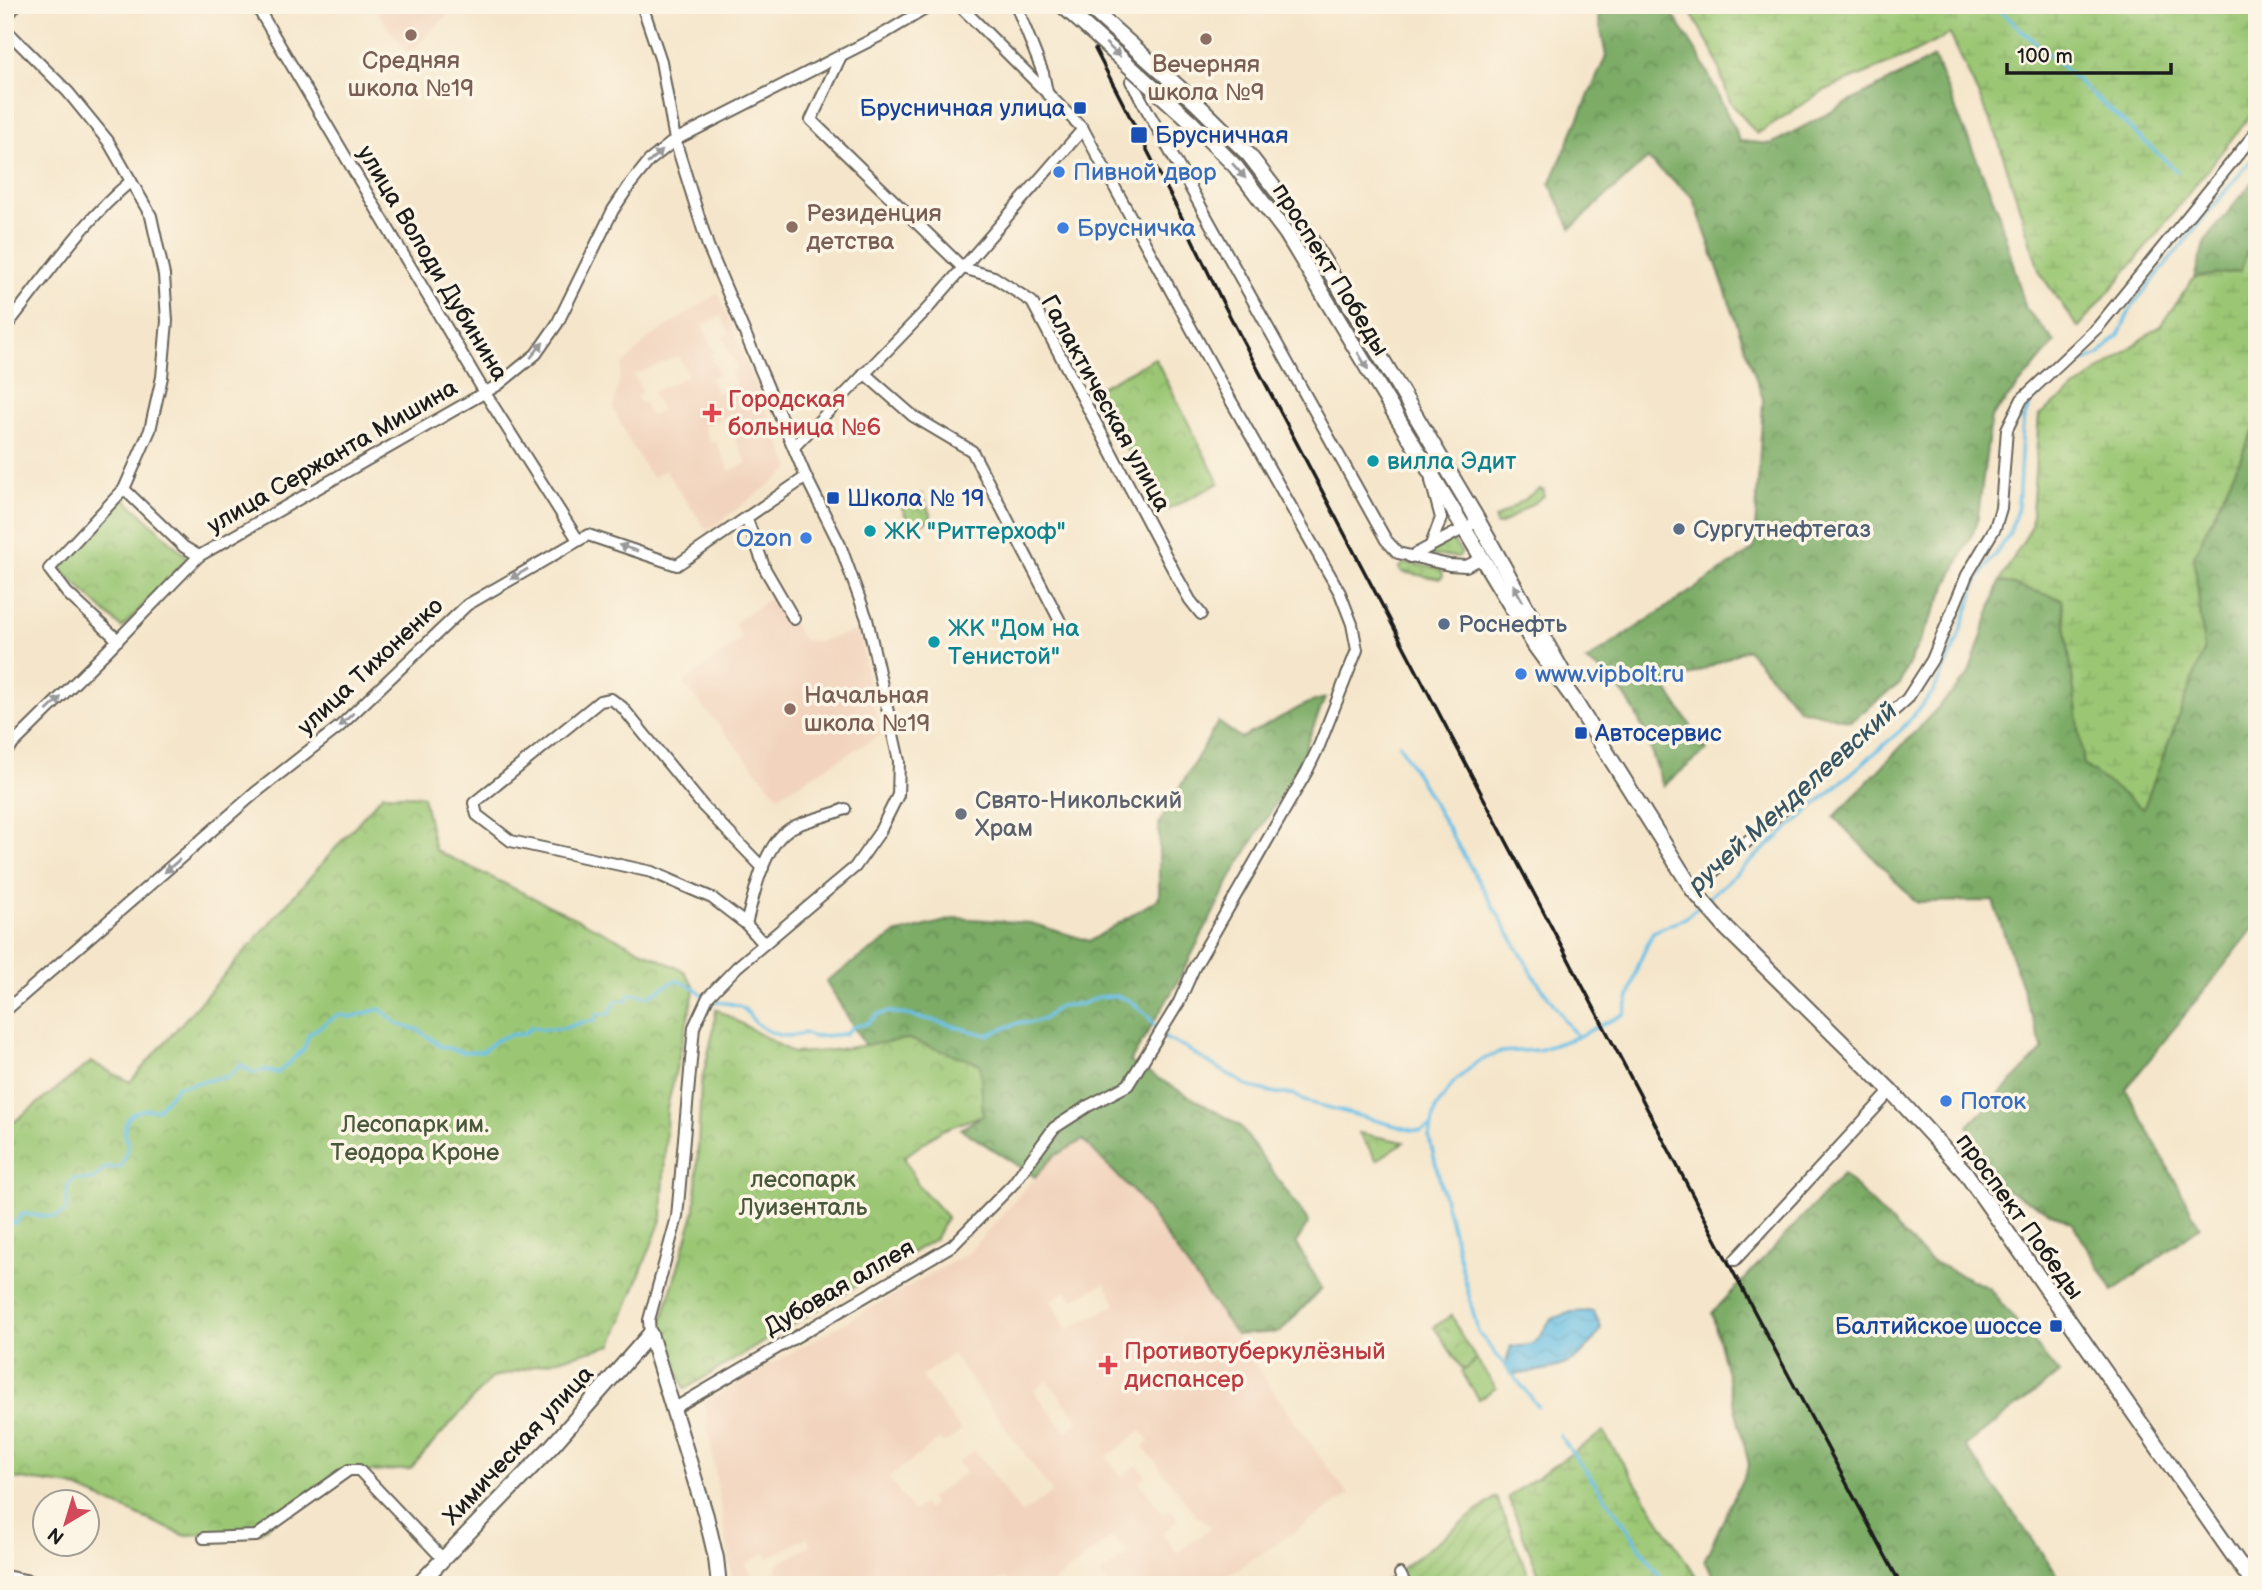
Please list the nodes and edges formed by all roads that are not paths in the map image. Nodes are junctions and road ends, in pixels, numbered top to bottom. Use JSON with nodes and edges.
{"nodes":[{"id":1,"x":16,"y":5,"type":"edge"},
{"id":2,"x":256,"y":5,"type":"edge"},
{"id":3,"x":642,"y":5,"type":"edge"},
{"id":4,"x":932,"y":5,"type":"edge"},
{"id":5,"x":1016,"y":5,"type":"edge"},
{"id":6,"x":1062,"y":5,"type":"edge"},
{"id":7,"x":1087,"y":5,"type":"edge"},
{"id":8,"x":967,"y":7,"type":"edge"},
{"id":9,"x":5,"y":19,"type":"edge"},
{"id":10,"x":5,"y":29,"type":"edge"},
{"id":11,"x":841,"y":56,"type":"junction"},
{"id":12,"x":1131,"y":81,"type":"dead end"},
{"id":13,"x":1047,"y":92,"type":"junction"},
{"id":14,"x":1083,"y":129,"type":"junction"},
{"id":15,"x":2257,"y":131,"type":"edge"},
{"id":16,"x":675,"y":140,"type":"junction"},
{"id":17,"x":131,"y":181,"type":"junction"},
{"id":18,"x":963,"y":268,"type":"junction"},
{"id":19,"x":5,"y":328,"type":"edge"},
{"id":20,"x":864,"y":373,"type":"junction"},
{"id":21,"x":485,"y":393,"type":"junction"},
{"id":22,"x":794,"y":447,"type":"junction"},
{"id":23,"x":1430,"y":470,"type":"junction"},
{"id":24,"x":806,"y":477,"type":"junction"},
{"id":25,"x":124,"y":489,"type":"junction"},
{"id":26,"x":746,"y":517,"type":"junction"},
{"id":27,"x":1472,"y":524,"type":"junction"},
{"id":28,"x":578,"y":540,"type":"junction"},
{"id":29,"x":1431,"y":545,"type":"junction"},
{"id":30,"x":199,"y":556,"type":"junction"},
{"id":31,"x":1409,"y":557,"type":"junction"},
{"id":32,"x":1483,"y":558,"type":"junction"},
{"id":33,"x":1201,"y":614,"type":"dead end"},
{"id":34,"x":794,"y":619,"type":"dead end"},
{"id":35,"x":1062,"y":625,"type":"dead end"},
{"id":36,"x":118,"y":640,"type":"junction"},
{"id":37,"x":1572,"y":697,"type":"junction"},
{"id":38,"x":5,"y":752,"type":"edge"},
{"id":39,"x":845,"y":809,"type":"dead end"},
{"id":40,"x":762,"y":868,"type":"junction"},
{"id":41,"x":1693,"y":890,"type":"junction"},
{"id":42,"x":746,"y":924,"type":"junction"},
{"id":43,"x":764,"y":944,"type":"junction"},
{"id":44,"x":5,"y":1011,"type":"edge"},
{"id":45,"x":1891,"y":1091,"type":"junction"},
{"id":46,"x":1735,"y":1260,"type":"dead end"},
{"id":47,"x":650,"y":1334,"type":"junction"},
{"id":48,"x":673,"y":1409,"type":"junction"},
{"id":49,"x":204,"y":1538,"type":"dead end"},
{"id":50,"x":443,"y":1559,"type":"junction"},
{"id":51,"x":1400,"y":1574,"type":"dead end"},
{"id":52,"x":5,"y":1578,"type":"edge"},
{"id":53,"x":40,"y":1585,"type":"edge"},
{"id":54,"x":418,"y":1585,"type":"edge"},
{"id":55,"x":719,"y":1585,"type":"edge"},
{"id":56,"x":1406,"y":1585,"type":"edge"},
{"id":57,"x":2254,"y":1585,"type":"edge"}],
"edges":[{"from":1,"to":9,"type":"street"},
{"from":2,"to":21,"type":"street","name":"улица Володи Дубинина"},
{"from":3,"to":16,"type":"street"},
{"from":4,"to":11,"type":"street","name":"улица Сержанта Мишина"},
{"from":5,"to":13,"type":"street"},
{"from":6,"to":23,"type":"main road","name":"проспект Победы","one_way":true,"bridge":true},
{"from":7,"to":27,"type":"main road","name":"проспект Победы","bridge":true},
{"from":8,"to":13,"type":"street"},
{"from":10,"to":17,"type":"street"},
{"from":11,"to":16,"type":"street","name":"улица Сержанта Мишина"},
{"from":11,"to":18,"type":"street","name":"Галактическая улица"},
{"from":12,"to":31,"type":"street"},
{"from":13,"to":14,"type":"street"},
{"from":14,"to":18,"type":"street"},
{"from":14,"to":48,"type":"street","name":"Дубовая аллея"},
{"from":15,"to":41,"type":"street"},
{"from":21,"to":16,"type":"street","name":"улица Сержанта Мишина","one_way":true},
{"from":16,"to":22,"type":"street"},
{"from":17,"to":19,"type":"street"},
{"from":17,"to":25,"type":"street"},
{"from":18,"to":20,"type":"street"},
{"from":18,"to":33,"type":"street","name":"Галактическая улица"},
{"from":20,"to":22,"type":"street"},
{"from":20,"to":35,"type":"street"},
{"from":21,"to":28,"type":"street","name":"улица Володи Дубинина"},
{"from":21,"to":30,"type":"street","name":"улица Сержанта Мишина"},
{"from":22,"to":24,"type":"street"},
{"from":23,"to":27,"type":"main road","name":"проспект Победы"},
{"from":23,"to":29,"type":"street"},
{"from":24,"to":26,"type":"street"},
{"from":24,"to":43,"type":"street"},
{"from":25,"to":30,"type":"street"},
{"from":25,"to":36,"type":"street"},
{"from":26,"to":28,"type":"street","one_way":true},
{"from":26,"to":34,"type":"street"},
{"from":27,"to":29,"type":"street"},
{"from":27,"to":32,"type":"main road","name":"проспект Победы"},
{"from":37,"to":27,"type":"main road","name":"проспект Победы","one_way":true},
{"from":28,"to":44,"type":"street","name":"улица Тихоненко","one_way":true},
{"from":29,"to":31,"type":"street"},
{"from":30,"to":36,"type":"street","name":"улица Сержанта Мишина"},
{"from":31,"to":32,"type":"street"},
{"from":32,"to":37,"type":"main road","name":"проспект Победы"},
{"from":38,"to":36,"type":"street","name":"улица Сержанта Мишина","one_way":true},
{"from":37,"to":41,"type":"main road","name":"проспект Победы"},
{"from":39,"to":40,"type":"street"},
{"from":40,"to":42,"type":"street"},
{"from":40,"to":42,"type":"street"},
{"from":41,"to":45,"type":"main road","name":"проспект Победы"},
{"from":42,"to":43,"type":"street"},
{"from":43,"to":47,"type":"street"},
{"from":45,"to":46,"type":"street"},
{"from":45,"to":57,"type":"main road","name":"проспект Победы"},
{"from":47,"to":48,"type":"main road"},
{"from":47,"to":50,"type":"main road","name":"Химическая улица"},
{"from":48,"to":55,"type":"main road"},
{"from":49,"to":50,"type":"street"},
{"from":50,"to":54,"type":"main road","name":"Химическая улица"},
{"from":51,"to":56,"type":"street"},
{"from":52,"to":53,"type":"main road"}]}
